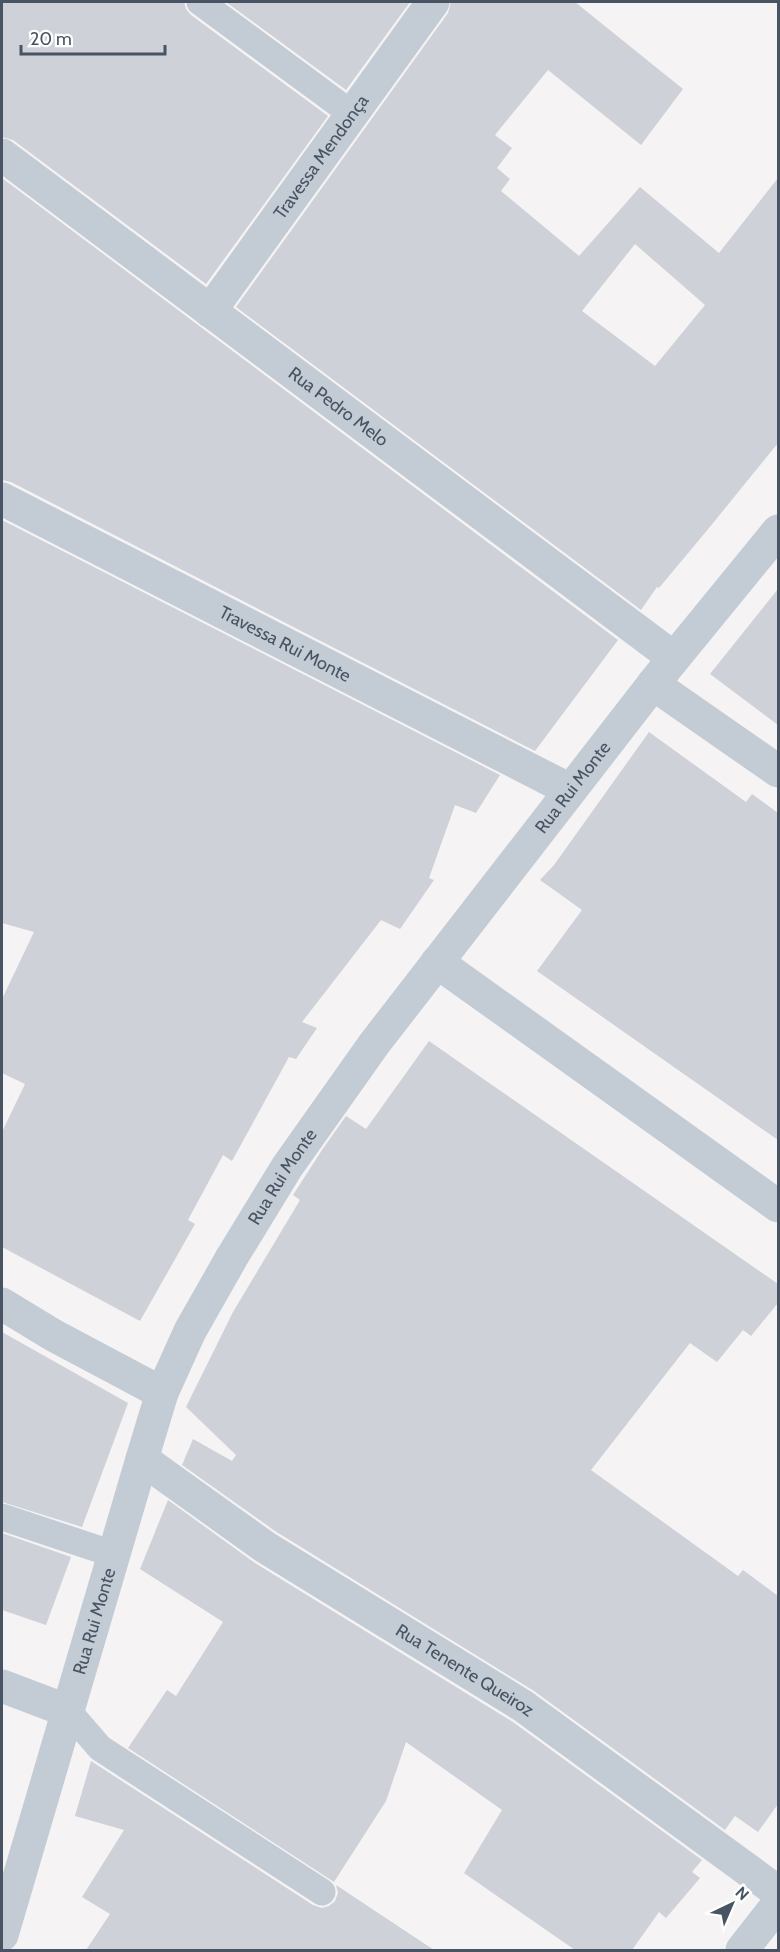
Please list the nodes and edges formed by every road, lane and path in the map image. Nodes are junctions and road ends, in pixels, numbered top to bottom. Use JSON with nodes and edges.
{"nodes":[{"id":1,"x":200,"y":2,"type":"edge"},
{"id":2,"x":433,"y":2,"type":"edge"},
{"id":3,"x":352,"y":114,"type":"junction"},
{"id":4,"x":2,"y":155,"type":"edge"},
{"id":5,"x":210,"y":311,"type":"junction"},
{"id":6,"x":2,"y":499,"type":"edge"},
{"id":7,"x":778,"y":531,"type":"edge"},
{"id":8,"x":674,"y":658,"type":"junction"},
{"id":9,"x":653,"y":684,"type":"junction"},
{"id":10,"x":778,"y":771,"type":"edge"},
{"id":11,"x":570,"y":790,"type":"junction"},
{"id":12,"x":437,"y":962,"type":"junction"},
{"id":13,"x":778,"y":1206,"type":"edge"},
{"id":14,"x":2,"y":1305,"type":"edge"},
{"id":15,"x":162,"y":1393,"type":"junction"},
{"id":16,"x":142,"y":1459,"type":"junction"},
{"id":17,"x":2,"y":1517,"type":"edge"},
{"id":18,"x":113,"y":1554,"type":"junction"},
{"id":19,"x":2,"y":1686,"type":"edge"},
{"id":20,"x":68,"y":1711,"type":"junction"},
{"id":21,"x":322,"y":1892,"type":"dead end"},
{"id":22,"x":778,"y":1892,"type":"edge"},
{"id":23,"x":778,"y":1904,"type":"edge"},
{"id":24,"x":2,"y":1935,"type":"edge"},
{"id":25,"x":742,"y":1950,"type":"edge"}],
"edges":[{"from":1,"to":3,"type":"lane"},
{"from":2,"to":3,"type":"street","name":"Travessa Mendonça"},
{"from":3,"to":5,"type":"street","name":"Travessa Mendonça"},
{"from":4,"to":5,"type":"street","name":"Rua Pedro Melo"},
{"from":5,"to":8,"type":"street","name":"Rua Pedro Melo"},
{"from":6,"to":11,"type":"street","name":"Travessa Rui Monte"},
{"from":7,"to":8,"type":"street","name":"Rua Rui Monte"},
{"from":8,"to":9,"type":"street","name":"Rua Rui Monte"},
{"from":9,"to":10,"type":"street"},
{"from":9,"to":11,"type":"street","name":"Rua Rui Monte"},
{"from":11,"to":12,"type":"street","name":"Rua Rui Monte"},
{"from":12,"to":13,"type":"street"},
{"from":12,"to":15,"type":"street","name":"Rua Rui Monte"},
{"from":14,"to":15,"type":"street"},
{"from":15,"to":16,"type":"street","name":"Rua Rui Monte"},
{"from":16,"to":18,"type":"street","name":"Rua Rui Monte"},
{"from":16,"to":22,"type":"street","name":"Rua Tenente Queiroz"},
{"from":17,"to":18,"type":"lane"},
{"from":18,"to":20,"type":"street","name":"Rua Rui Monte"},
{"from":19,"to":20,"type":"street"},
{"from":20,"to":21,"type":"lane"},
{"from":20,"to":24,"type":"street","name":"Rua Rui Monte"},
{"from":23,"to":25,"type":"street"}]}
